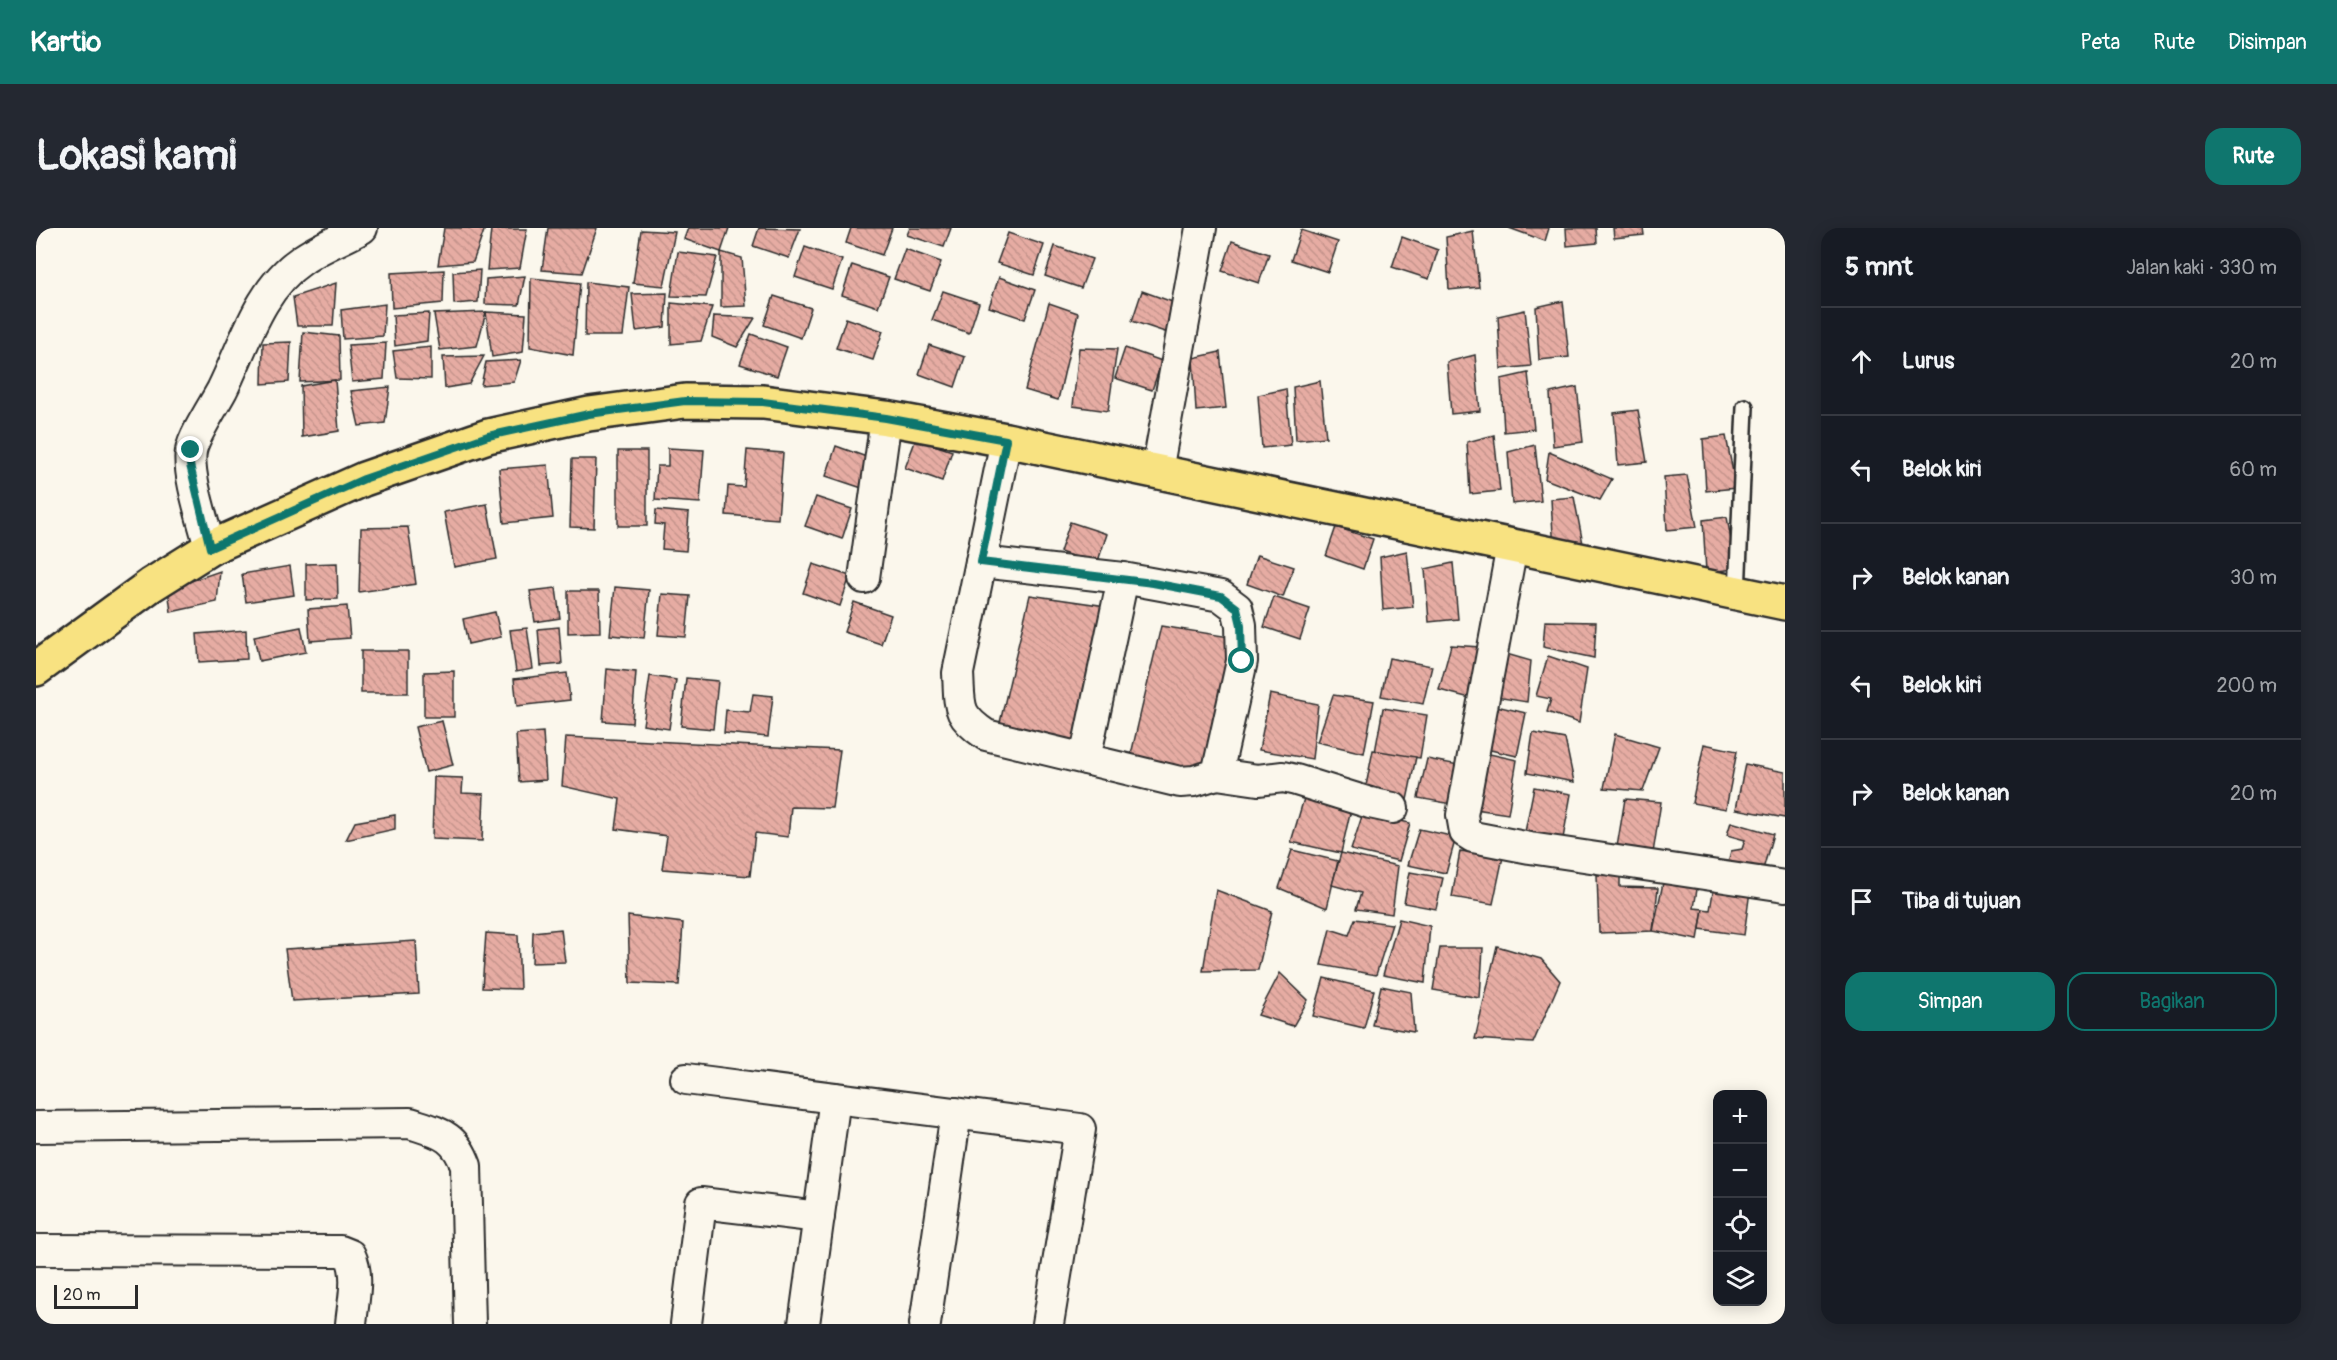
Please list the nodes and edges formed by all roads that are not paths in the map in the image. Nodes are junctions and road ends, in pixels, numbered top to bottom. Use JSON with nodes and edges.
{"nodes":[{"id":1,"x":362,"y":228,"type":"edge"},
{"id":2,"x":1201,"y":228,"type":"edge"},
{"id":3,"x":1745,"y":408,"type":"dead end"},
{"id":4,"x":886,"y":418,"type":"junction"},
{"id":5,"x":1006,"y":440,"type":"junction"},
{"id":6,"x":1157,"y":471,"type":"junction"},
{"id":7,"x":1512,"y":546,"type":"junction"},
{"id":8,"x":210,"y":548,"type":"junction"},
{"id":9,"x":981,"y":562,"type":"junction"},
{"id":10,"x":864,"y":578,"type":"dead end"},
{"id":11,"x":1123,"y":578,"type":"junction"},
{"id":12,"x":1737,"y":594,"type":"junction"},
{"id":13,"x":1785,"y":603,"type":"edge"},
{"id":14,"x":36,"y":669,"type":"edge"},
{"id":15,"x":1085,"y":759,"type":"junction"},
{"id":16,"x":1217,"y":774,"type":"junction"},
{"id":17,"x":1393,"y":808,"type":"dead end"},
{"id":18,"x":1785,"y":886,"type":"edge"},
{"id":19,"x":686,"y":1079,"type":"dead end"},
{"id":20,"x":835,"y":1098,"type":"junction"},
{"id":21,"x":956,"y":1113,"type":"junction"},
{"id":22,"x":36,"y":1127,"type":"edge"},
{"id":23,"x":819,"y":1217,"type":"junction"},
{"id":24,"x":36,"y":1250,"type":"edge"},
{"id":25,"x":351,"y":1324,"type":"edge"},
{"id":26,"x":470,"y":1324,"type":"edge"},
{"id":27,"x":686,"y":1324,"type":"edge"},
{"id":28,"x":804,"y":1324,"type":"edge"},
{"id":29,"x":925,"y":1324,"type":"edge"},
{"id":30,"x":1048,"y":1324,"type":"edge"}],
"edges":[{"from":1,"to":8,"type":"street"},
{"from":2,"to":6,"type":"street"},
{"from":3,"to":12,"type":"lane"},
{"from":4,"to":5,"type":"main road"},
{"from":4,"to":8,"type":"main road"},
{"from":4,"to":10,"type":"street"},
{"from":5,"to":6,"type":"main road"},
{"from":5,"to":9,"type":"street"},
{"from":6,"to":7,"type":"main road"},
{"from":7,"to":12,"type":"main road"},
{"from":7,"to":18,"type":"street"},
{"from":8,"to":14,"type":"main road"},
{"from":9,"to":11,"type":"street"},
{"from":9,"to":15,"type":"street"},
{"from":11,"to":15,"type":"street"},
{"from":11,"to":16,"type":"street"},
{"from":12,"to":13,"type":"main road"},
{"from":15,"to":16,"type":"street"},
{"from":16,"to":17,"type":"street"},
{"from":19,"to":20,"type":"street"},
{"from":20,"to":21,"type":"street"},
{"from":20,"to":23,"type":"street"},
{"from":21,"to":29,"type":"street"},
{"from":21,"to":30,"type":"street"},
{"from":22,"to":26,"type":"street"},
{"from":23,"to":27,"type":"street"},
{"from":23,"to":28,"type":"street"},
{"from":24,"to":25,"type":"street"}]}
